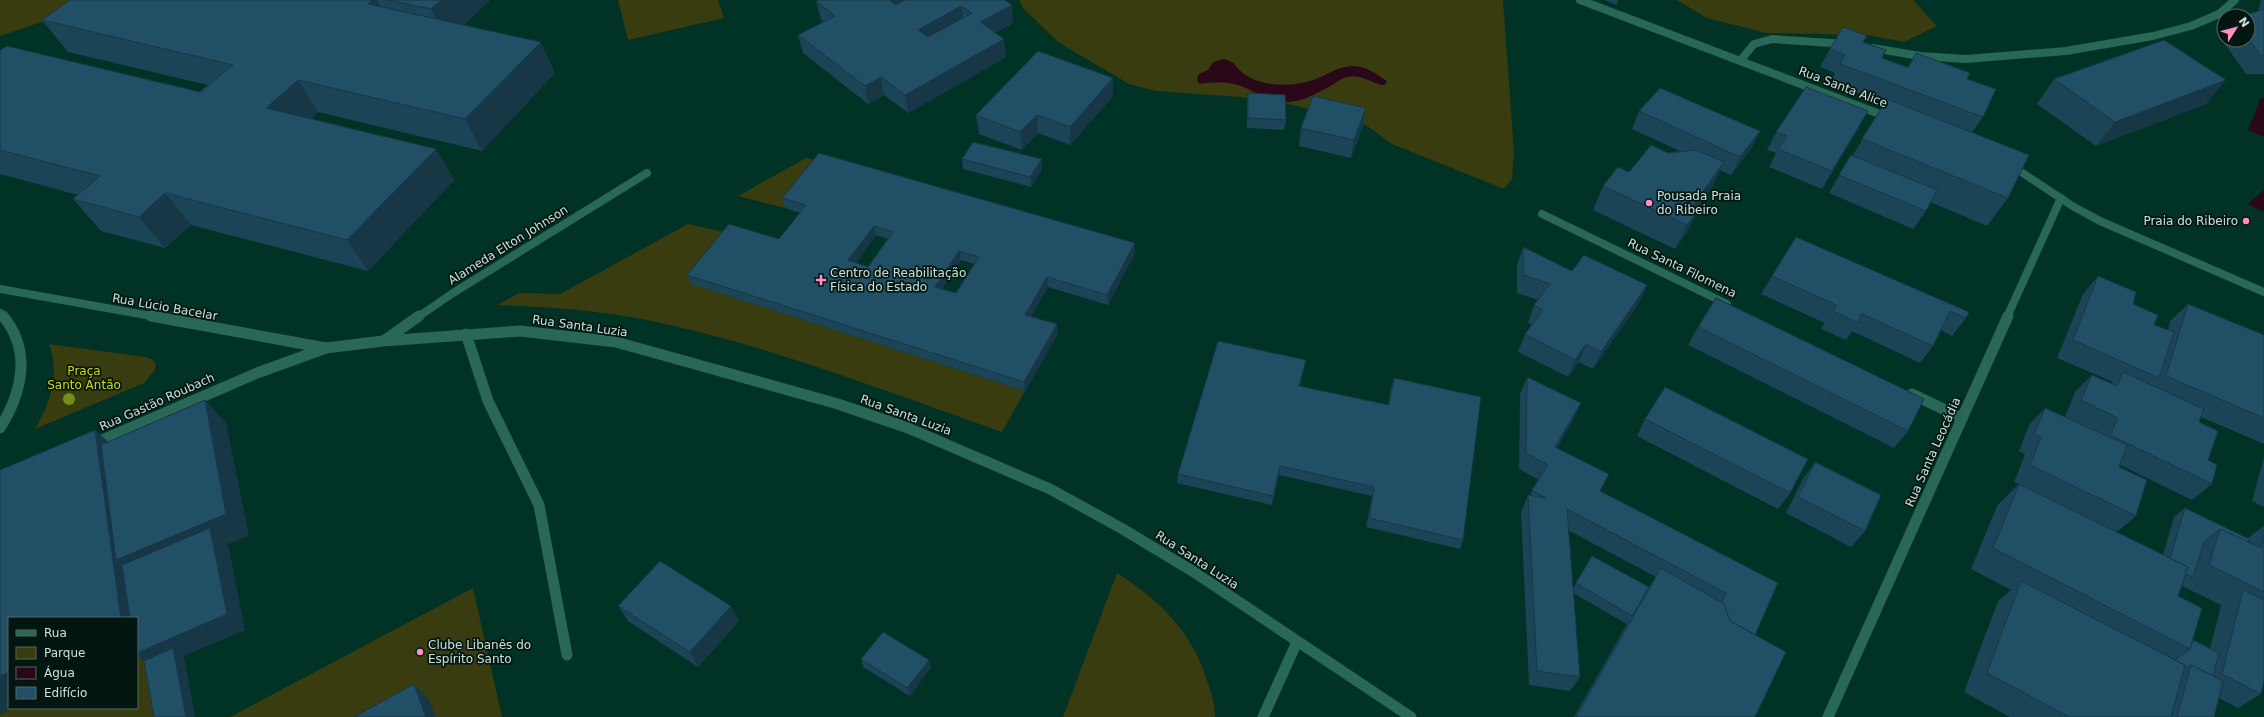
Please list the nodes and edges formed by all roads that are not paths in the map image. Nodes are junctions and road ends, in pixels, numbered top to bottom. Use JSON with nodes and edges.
{"nodes":[{"id":1,"x":1580,"y":0,"type":"edge"},
{"id":2,"x":2235,"y":0,"type":"edge"},
{"id":3,"x":1740,"y":61,"type":"junction"},
{"id":4,"x":1902,"y":123,"type":"edge"},
{"id":5,"x":1998,"y":160,"type":"edge"},
{"id":6,"x":648,"y":173,"type":"dead end"},
{"id":7,"x":2061,"y":198,"type":"junction"},
{"id":8,"x":1542,"y":214,"type":"dead end"},
{"id":9,"x":0,"y":289,"type":"edge"},
{"id":10,"x":2264,"y":292,"type":"edge"},
{"id":11,"x":1734,"y":308,"type":"edge"},
{"id":12,"x":0,"y":313,"type":"edge"},
{"id":13,"x":466,"y":334,"type":"junction"},
{"id":14,"x":383,"y":341,"type":"junction"},
{"id":15,"x":326,"y":348,"type":"junction"},
{"id":16,"x":1905,"y":390,"type":"edge"},
{"id":17,"x":1962,"y":418,"type":"junction"},
{"id":18,"x":0,"y":428,"type":"edge"},
{"id":19,"x":82,"y":449,"type":"edge"},
{"id":20,"x":1297,"y":642,"type":"junction"},
{"id":21,"x":567,"y":655,"type":"dead end"},
{"id":22,"x":1264,"y":717,"type":"edge"},
{"id":23,"x":1411,"y":717,"type":"edge"},
{"id":24,"x":1828,"y":717,"type":"edge"}],
"edges":[{"from":1,"to":3,"type":"street","name":"Rua Santa Alice"},
{"from":2,"to":3,"type":"street"},
{"from":3,"to":4,"type":"street","name":"Rua Santa Alice"},
{"from":5,"to":7,"type":"street"},
{"from":6,"to":14,"type":"street","name":"Alameda Elton Johnson"},
{"from":7,"to":10,"type":"street"},
{"from":7,"to":17,"type":"street","name":"Rua Santa Leocádia"},
{"from":8,"to":11,"type":"street","name":"Rua Santa Filomena"},
{"from":9,"to":15,"type":"street","name":"Rua Lúcio Bacelar"},
{"from":12,"to":18,"type":"street"},
{"from":13,"to":14,"type":"street","name":"Rua Santa Luzia"},
{"from":13,"to":20,"type":"street","name":"Rua Santa Luzia"},
{"from":13,"to":21,"type":"street"},
{"from":14,"to":15,"type":"street","name":"Rua Santa Luzia"},
{"from":15,"to":19,"type":"street","name":"Rua Gastão Roubach"},
{"from":16,"to":17,"type":"street"},
{"from":17,"to":24,"type":"street","name":"Rua Santa Leocádia"},
{"from":20,"to":22,"type":"street"},
{"from":20,"to":23,"type":"street","name":"Rua Santa Luzia"}]}
